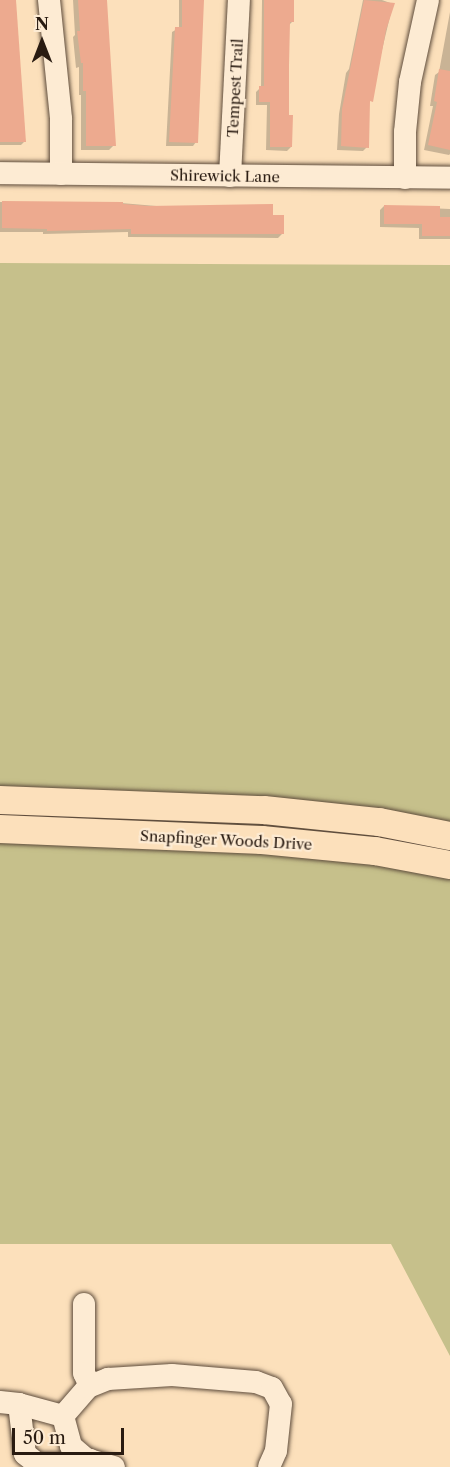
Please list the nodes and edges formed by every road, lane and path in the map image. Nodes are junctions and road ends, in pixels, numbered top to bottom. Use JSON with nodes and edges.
{"nodes":[{"id":1,"x":49,"y":0,"type":"edge"},
{"id":2,"x":239,"y":0,"type":"edge"},
{"id":3,"x":428,"y":0,"type":"edge"},
{"id":4,"x":0,"y":173,"type":"edge"},
{"id":5,"x":60,"y":174,"type":"junction"},
{"id":6,"x":230,"y":176,"type":"junction"},
{"id":7,"x":405,"y":178,"type":"junction"},
{"id":8,"x":450,"y":178,"type":"edge"},
{"id":9,"x":0,"y":800,"type":"edge"},
{"id":10,"x":331,"y":818,"type":"junction"},
{"id":11,"x":0,"y":829,"type":"edge"},
{"id":12,"x":450,"y":836,"type":"edge"},
{"id":13,"x":332,"y":847,"type":"junction"},
{"id":14,"x":450,"y":866,"type":"edge"},
{"id":15,"x":84,"y":1304,"type":"dead end"},
{"id":16,"x":90,"y":1386,"type":"junction"},
{"id":17,"x":10,"y":1403,"type":"edge"},
{"id":18,"x":63,"y":1416,"type":"junction"},
{"id":19,"x":90,"y":1460,"type":"junction"},
{"id":20,"x":114,"y":1467,"type":"edge"},
{"id":21,"x":269,"y":1467,"type":"edge"}],
"edges":[{"from":1,"to":5,"type":"street"},
{"from":2,"to":6,"type":"street","name":"Tempest Trail"},
{"from":3,"to":7,"type":"street"},
{"from":4,"to":5,"type":"street","name":"Shirewick Lane"},
{"from":5,"to":6,"type":"street","name":"Shirewick Lane"},
{"from":6,"to":7,"type":"street","name":"Shirewick Lane"},
{"from":7,"to":8,"type":"street","name":"Shirewick Lane"},
{"from":9,"to":10,"type":"main road","name":"Snapfinger Woods Drive"},
{"from":10,"to":12,"type":"main road","name":"Snapfinger Woods Drive"},
{"from":10,"to":13,"type":"street"},
{"from":11,"to":13,"type":"main road","name":"Snapfinger Woods Drive"},
{"from":13,"to":14,"type":"main road","name":"Snapfinger Woods Drive"},
{"from":15,"to":16,"type":"street"},
{"from":16,"to":18,"type":"street"},
{"from":16,"to":21,"type":"street"},
{"from":17,"to":18,"type":"street"},
{"from":17,"to":19,"type":"street"},
{"from":18,"to":19,"type":"street"},
{"from":19,"to":20,"type":"street"}]}
